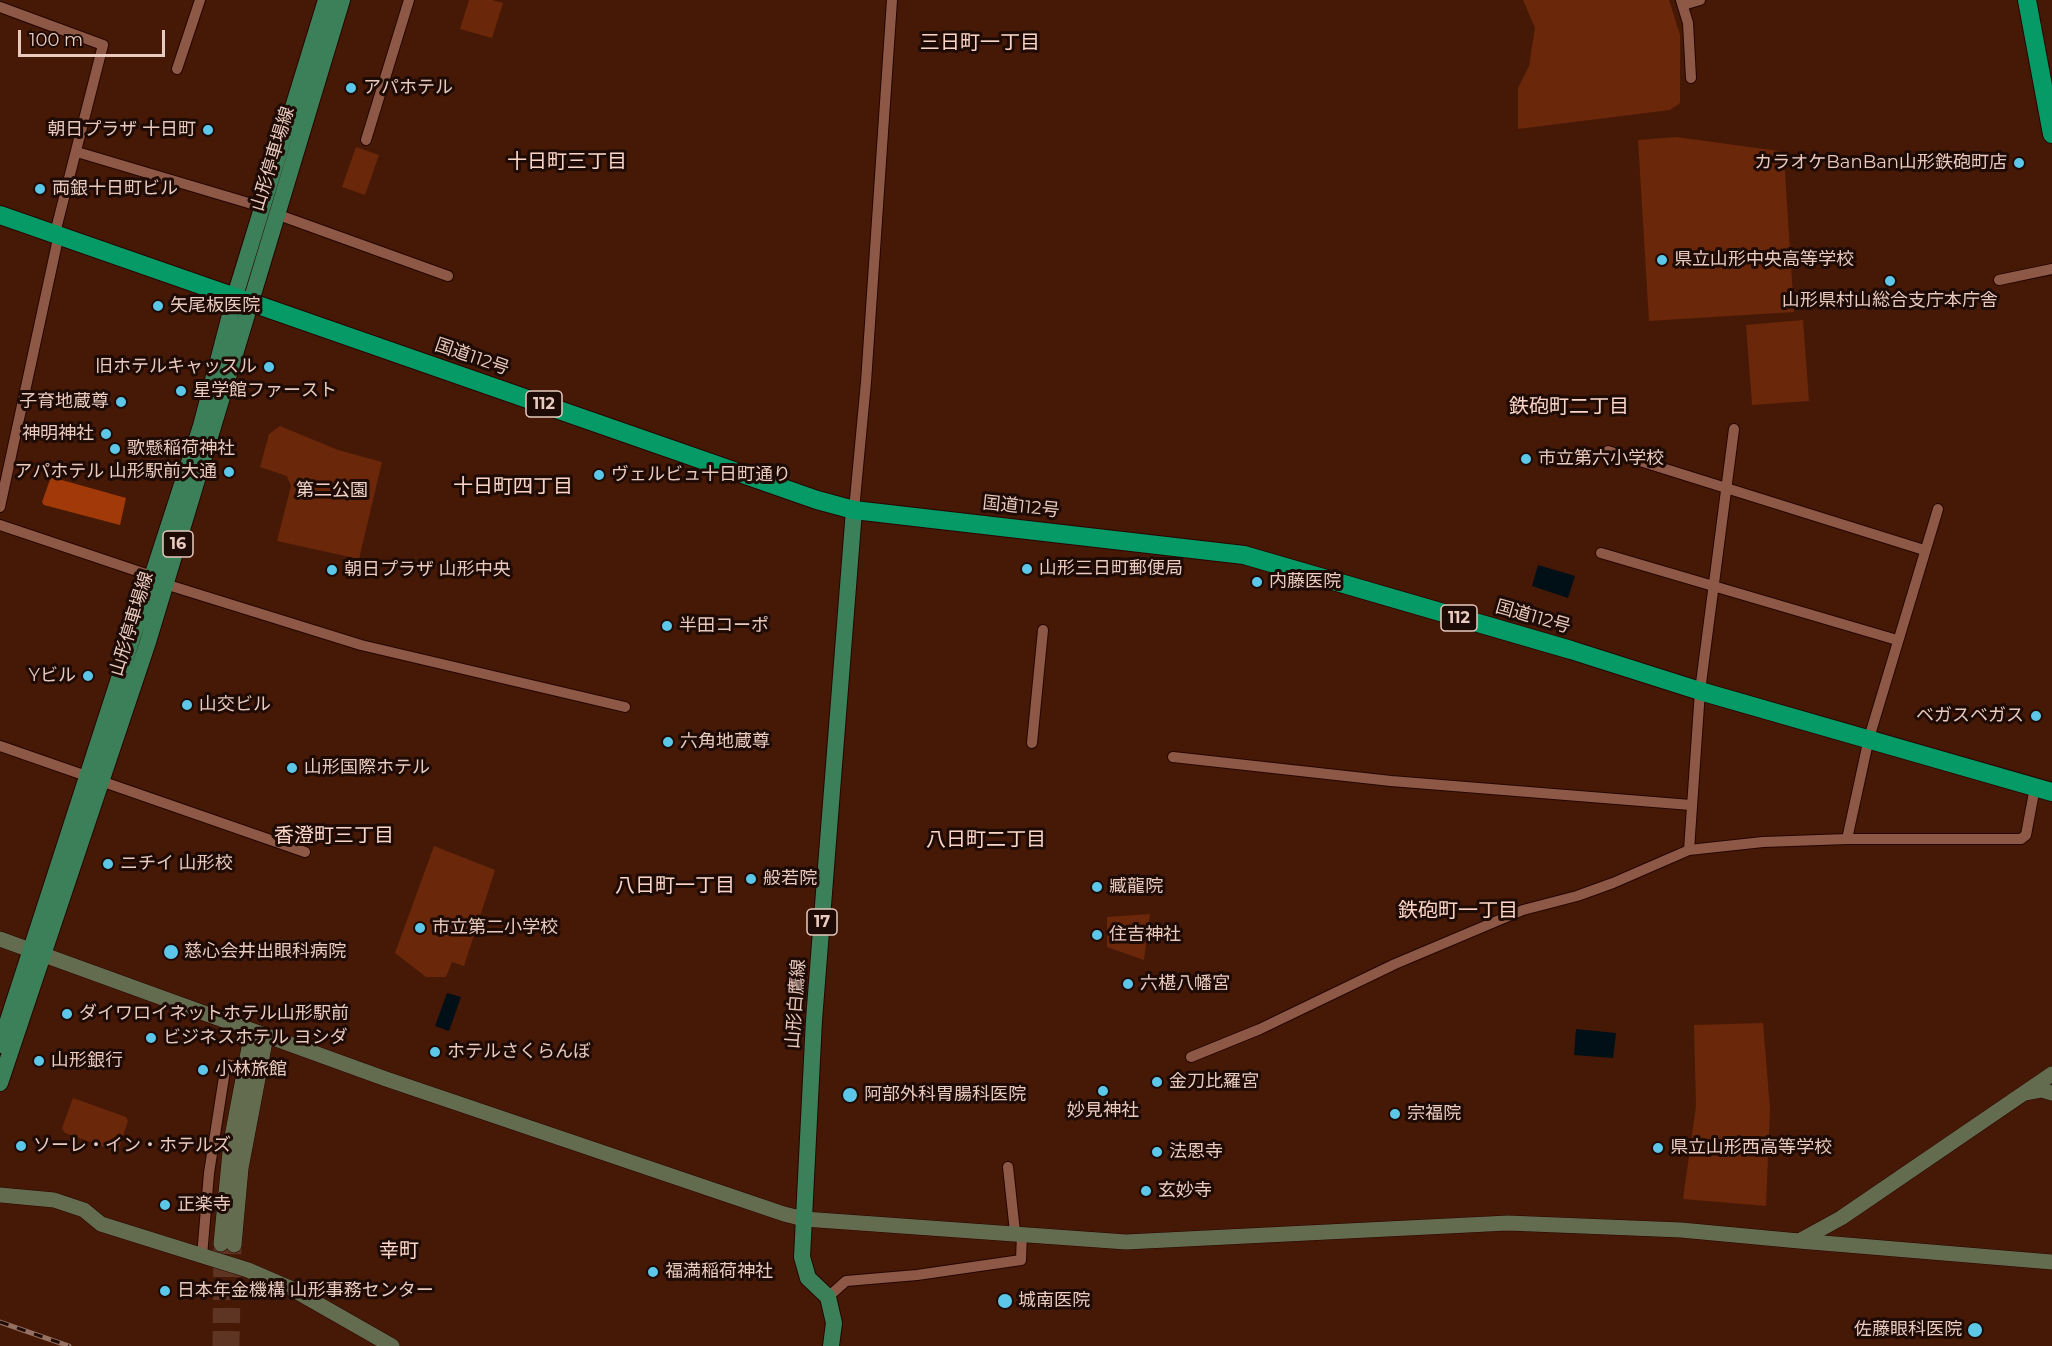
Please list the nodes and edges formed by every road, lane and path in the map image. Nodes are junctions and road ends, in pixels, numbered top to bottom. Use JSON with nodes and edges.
{"nodes":[{"id":1,"x":200,"y":0,"type":"edge"},
{"id":2,"x":326,"y":0,"type":"edge"},
{"id":3,"x":342,"y":0,"type":"edge"},
{"id":4,"x":409,"y":0,"type":"edge"},
{"id":5,"x":892,"y":0,"type":"edge"},
{"id":6,"x":1700,"y":0,"type":"edge"},
{"id":7,"x":2026,"y":0,"type":"edge"},
{"id":8,"x":2037,"y":0,"type":"edge"},
{"id":9,"x":1682,"y":2,"type":"edge"},
{"id":10,"x":0,"y":6,"type":"edge"},
{"id":11,"x":177,"y":69,"type":"dead end"},
{"id":12,"x":2052,"y":74,"type":"edge"},
{"id":13,"x":1691,"y":78,"type":"dead end"},
{"id":14,"x":2052,"y":134,"type":"edge"},
{"id":15,"x":366,"y":140,"type":"dead end"},
{"id":16,"x":77,"y":152,"type":"junction"},
{"id":17,"x":269,"y":210,"type":"junction"},
{"id":18,"x":0,"y":215,"type":"edge"},
{"id":19,"x":57,"y":233,"type":"junction"},
{"id":20,"x":2052,"y":270,"type":"edge"},
{"id":21,"x":448,"y":276,"type":"dead end"},
{"id":22,"x":1999,"y":280,"type":"dead end"},
{"id":23,"x":244,"y":299,"type":"junction"},
{"id":24,"x":1734,"y":429,"type":"dead end"},
{"id":25,"x":1608,"y":451,"type":"dead end"},
{"id":26,"x":1728,"y":489,"type":"junction"},
{"id":27,"x":0,"y":507,"type":"edge"},
{"id":28,"x":1938,"y":509,"type":"dead end"},
{"id":29,"x":854,"y":510,"type":"junction"},
{"id":30,"x":0,"y":525,"type":"edge"},
{"id":31,"x":1924,"y":550,"type":"junction"},
{"id":32,"x":1600,"y":553,"type":"dead end"},
{"id":33,"x":159,"y":580,"type":"junction"},
{"id":34,"x":1713,"y":584,"type":"junction"},
{"id":35,"x":1043,"y":630,"type":"dead end"},
{"id":36,"x":1897,"y":640,"type":"junction"},
{"id":37,"x":1700,"y":691,"type":"junction"},
{"id":38,"x":625,"y":707,"type":"dead end"},
{"id":39,"x":1869,"y":738,"type":"junction"},
{"id":40,"x":1032,"y":744,"type":"dead end"},
{"id":41,"x":0,"y":746,"type":"edge"},
{"id":42,"x":1173,"y":757,"type":"dead end"},
{"id":43,"x":95,"y":779,"type":"junction"},
{"id":44,"x":2044,"y":789,"type":"edge"},
{"id":45,"x":1691,"y":805,"type":"junction"},
{"id":46,"x":1847,"y":839,"type":"junction"},
{"id":47,"x":1689,"y":850,"type":"junction"},
{"id":48,"x":305,"y":852,"type":"dead end"},
{"id":49,"x":0,"y":939,"type":"edge"},
{"id":50,"x":38,"y":953,"type":"junction"},
{"id":51,"x":259,"y":1034,"type":"junction"},
{"id":52,"x":0,"y":1045,"type":"edge"},
{"id":53,"x":1191,"y":1057,"type":"dead end"},
{"id":54,"x":245,"y":1068,"type":"junction"},
{"id":55,"x":2052,"y":1074,"type":"edge"},
{"id":56,"x":0,"y":1083,"type":"edge"},
{"id":57,"x":2052,"y":1093,"type":"edge"},
{"id":58,"x":2022,"y":1094,"type":"junction"},
{"id":59,"x":1008,"y":1167,"type":"dead end"},
{"id":60,"x":0,"y":1189,"type":"edge"},
{"id":61,"x":0,"y":1195,"type":"edge"},
{"id":62,"x":34,"y":1199,"type":"junction"},
{"id":63,"x":804,"y":1219,"type":"junction"},
{"id":64,"x":1018,"y":1233,"type":"junction"},
{"id":65,"x":1799,"y":1241,"type":"junction"},
{"id":66,"x":202,"y":1257,"type":"junction"},
{"id":67,"x":2052,"y":1262,"type":"edge"},
{"id":68,"x":828,"y":1297,"type":"junction"},
{"id":69,"x":392,"y":1346,"type":"edge"},
{"id":70,"x":831,"y":1346,"type":"edge"}],
"edges":[{"from":1,"to":11,"type":"street"},
{"from":2,"to":17,"type":"main road","name":"山形停車場線","number":"16"},
{"from":3,"to":17,"type":"main road","name":"山形停車場線","number":"16"},
{"from":4,"to":15,"type":"street"},
{"from":5,"to":29,"type":"street"},
{"from":6,"to":9,"type":"street"},
{"from":7,"to":14,"type":"highway"},
{"from":8,"to":12,"type":"highway"},
{"from":9,"to":13,"type":"street"},
{"from":10,"to":16,"type":"street"},
{"from":16,"to":17,"type":"street"},
{"from":16,"to":19,"type":"street"},
{"from":17,"to":21,"type":"street"},
{"from":17,"to":23,"type":"main road","name":"山形停車場線","number":"16"},
{"from":18,"to":19,"type":"highway","name":"国道112号","number":"112"},
{"from":19,"to":23,"type":"highway","name":"国道112号","number":"112"},
{"from":19,"to":27,"type":"street"},
{"from":20,"to":22,"type":"street"},
{"from":23,"to":29,"type":"highway","name":"国道112号","number":"112"},
{"from":23,"to":33,"type":"main road","name":"山形停車場線","number":"16"},
{"from":24,"to":26,"type":"street"},
{"from":25,"to":26,"type":"street"},
{"from":26,"to":31,"type":"street"},
{"from":26,"to":34,"type":"street"},
{"from":28,"to":31,"type":"street"},
{"from":29,"to":37,"type":"highway","name":"国道112号","number":"112"},
{"from":29,"to":63,"type":"main road","name":"山形白鷹線","number":"17"},
{"from":30,"to":33,"type":"street"},
{"from":31,"to":36,"type":"street"},
{"from":32,"to":34,"type":"street"},
{"from":33,"to":38,"type":"street"},
{"from":33,"to":43,"type":"main road","name":"山形停車場線","number":"16"},
{"from":34,"to":36,"type":"street"},
{"from":34,"to":37,"type":"street"},
{"from":35,"to":40,"type":"street"},
{"from":36,"to":39,"type":"street"},
{"from":37,"to":39,"type":"highway","name":"国道112号","number":"112"},
{"from":37,"to":45,"type":"street"},
{"from":39,"to":44,"type":"highway","name":"国道112号","number":"112"},
{"from":39,"to":46,"type":"street"},
{"from":41,"to":43,"type":"street"},
{"from":42,"to":45,"type":"street"},
{"from":43,"to":48,"type":"street"},
{"from":43,"to":50,"type":"main road","name":"山形停車場線","number":"16"},
{"from":44,"to":46,"type":"street"},
{"from":45,"to":47,"type":"street"},
{"from":46,"to":47,"type":"street"},
{"from":47,"to":53,"type":"street"},
{"from":49,"to":50,"type":"street"},
{"from":50,"to":51,"type":"street"},
{"from":50,"to":52,"type":"main road","name":"山形停車場線","number":"16"},
{"from":50,"to":56,"type":"main road","name":"山形停車場線","number":"16"},
{"from":51,"to":54,"type":"street"},
{"from":51,"to":54,"type":"street"},
{"from":51,"to":63,"type":"street"},
{"from":54,"to":66,"type":"street"},
{"from":55,"to":58,"type":"street"},
{"from":57,"to":58,"type":"street"},
{"from":58,"to":65,"type":"street"},
{"from":59,"to":64,"type":"street"},
{"from":60,"to":62,"type":"street"},
{"from":61,"to":62,"type":"street"},
{"from":62,"to":66,"type":"street"},
{"from":63,"to":64,"type":"street"},
{"from":63,"to":68,"type":"main road","name":"山形白鷹線","number":"17"},
{"from":64,"to":65,"type":"street"},
{"from":64,"to":68,"type":"street"},
{"from":65,"to":67,"type":"street"},
{"from":66,"to":69,"type":"street"},
{"from":68,"to":70,"type":"main road"}]}
